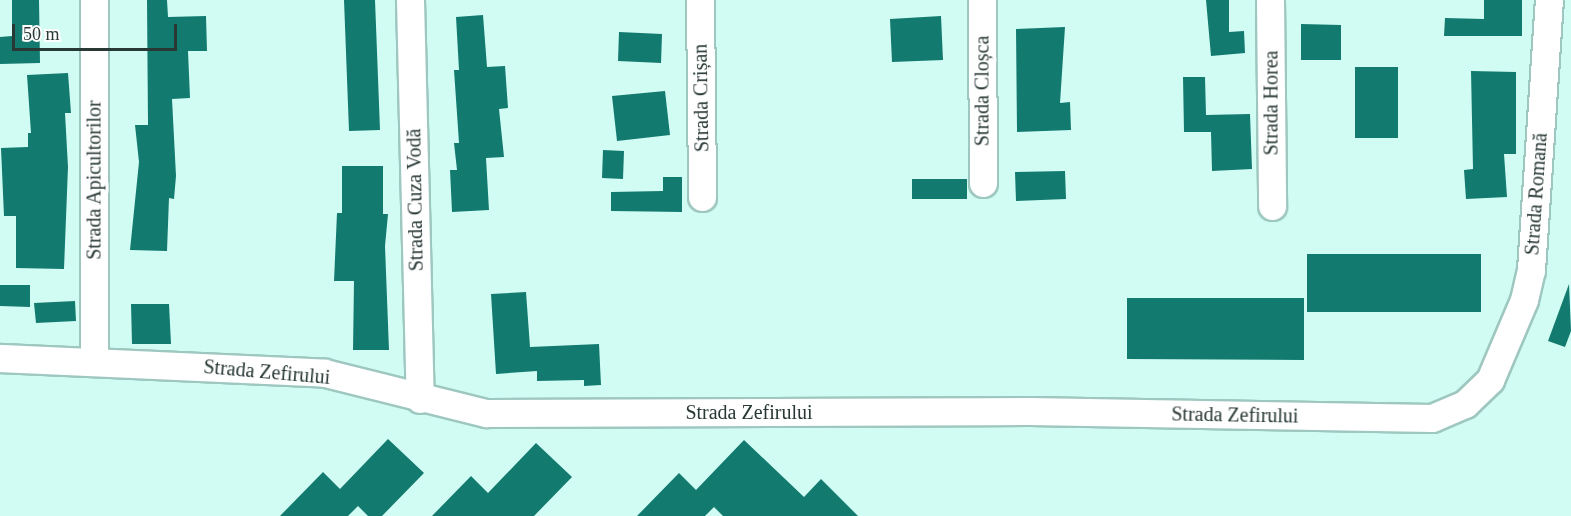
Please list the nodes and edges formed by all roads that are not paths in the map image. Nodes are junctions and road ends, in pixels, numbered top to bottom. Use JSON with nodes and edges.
{"nodes":[{"id":1,"x":94,"y":0,"type":"edge"},
{"id":2,"x":410,"y":0,"type":"edge"},
{"id":3,"x":700,"y":0,"type":"edge"},
{"id":4,"x":982,"y":0,"type":"edge"},
{"id":5,"x":1270,"y":0,"type":"edge"},
{"id":6,"x":1549,"y":0,"type":"edge"},
{"id":7,"x":983,"y":183,"type":"dead end"},
{"id":8,"x":702,"y":197,"type":"dead end"},
{"id":9,"x":1272,"y":207,"type":"dead end"},
{"id":10,"x":0,"y":358,"type":"edge"},
{"id":11,"x":94,"y":360,"type":"junction"},
{"id":12,"x":1490,"y":380,"type":"joint"},
{"id":13,"x":420,"y":399,"type":"junction"}],
"edges":[{"from":1,"to":11,"type":"street","name":"Strada Apicultorilor"},
{"from":2,"to":13,"type":"street","name":"Strada Cuza Vodă"},
{"from":3,"to":8,"type":"street","name":"Strada Crișan"},
{"from":4,"to":7,"type":"street","name":"Strada Cloșca"},
{"from":5,"to":9,"type":"street","name":"Strada Horea"},
{"from":6,"to":12,"type":"street","name":"Strada Romană"},
{"from":10,"to":11,"type":"street","name":"Strada Zefirului"},
{"from":11,"to":13,"type":"street","name":"Strada Zefirului"},
{"from":12,"to":13,"type":"street","name":"Strada Zefirului"}]}
